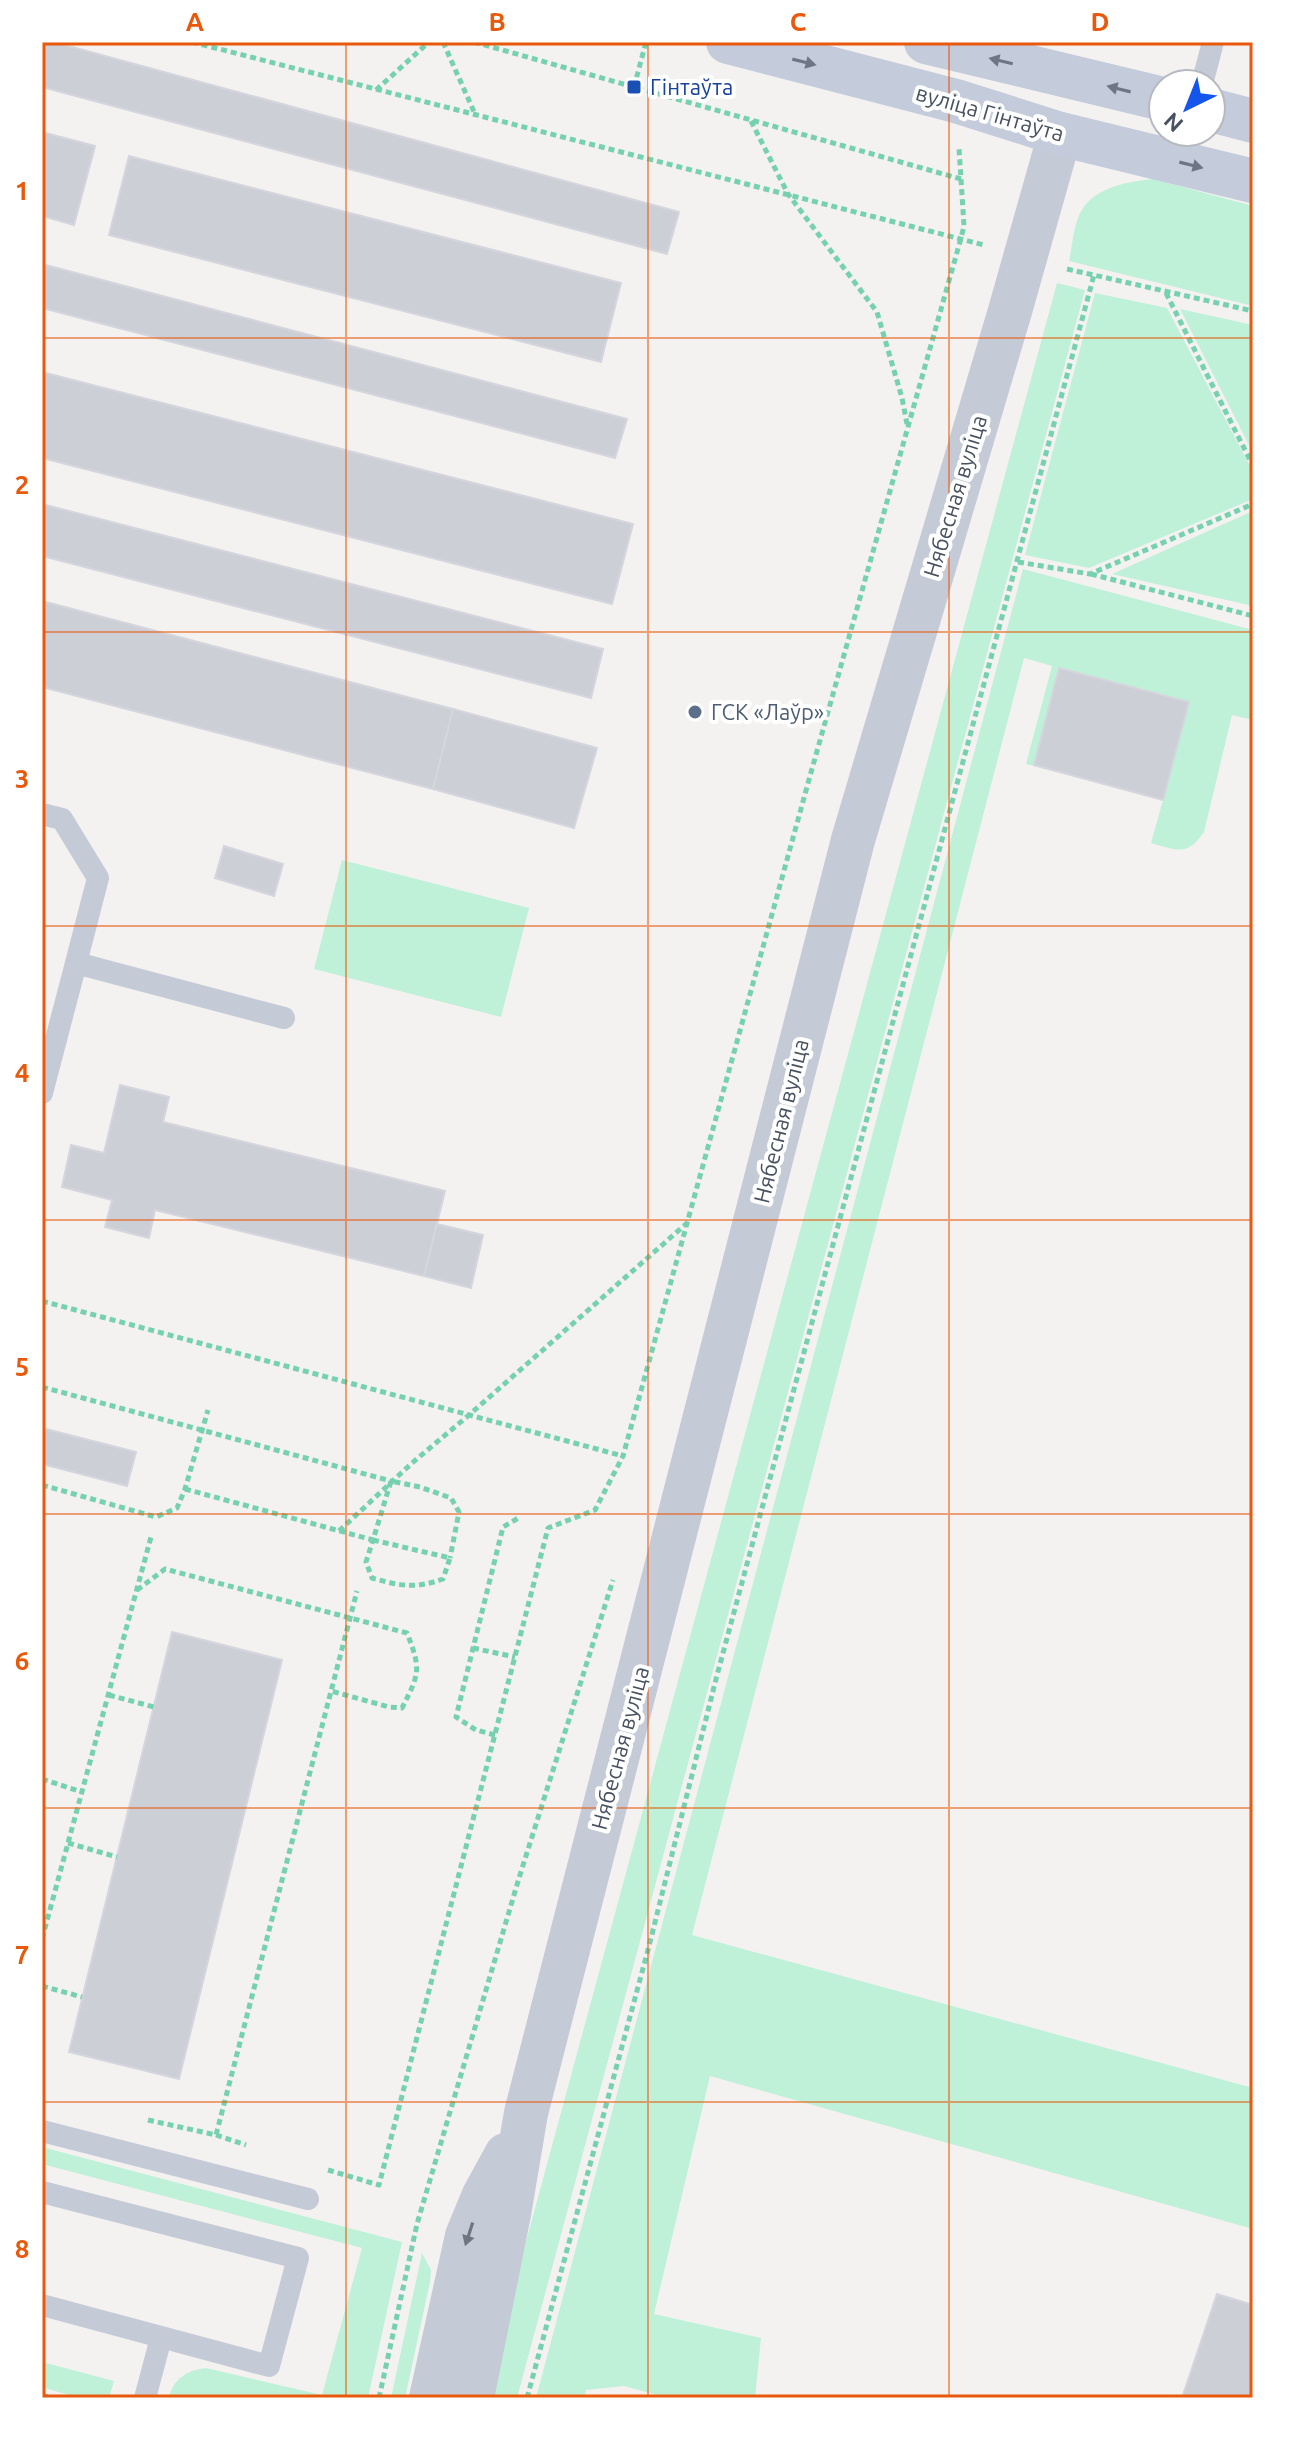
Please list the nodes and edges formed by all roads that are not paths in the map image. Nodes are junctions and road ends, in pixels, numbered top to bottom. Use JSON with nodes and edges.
{"nodes":[{"id":1,"x":728,"y":42,"type":"edge"},
{"id":2,"x":926,"y":42,"type":"edge"},
{"id":3,"x":1213,"y":42,"type":"edge"},
{"id":4,"x":1206,"y":68,"type":"edge"},
{"id":5,"x":1076,"y":78,"type":"junction"},
{"id":6,"x":1147,"y":95,"type":"edge"},
{"id":7,"x":1227,"y":114,"type":"edge"},
{"id":8,"x":1253,"y":121,"type":"edge"},
{"id":9,"x":1060,"y":134,"type":"junction"},
{"id":10,"x":1253,"y":181,"type":"edge"},
{"id":11,"x":42,"y":814,"type":"edge"},
{"id":12,"x":76,"y":963,"type":"junction"},
{"id":13,"x":284,"y":1018,"type":"dead end"},
{"id":14,"x":42,"y":1093,"type":"edge"},
{"id":15,"x":526,"y":2113,"type":"junction"},
{"id":16,"x":42,"y":2131,"type":"edge"},
{"id":17,"x":42,"y":2192,"type":"edge"},
{"id":18,"x":308,"y":2199,"type":"dead end"},
{"id":19,"x":42,"y":2305,"type":"edge"},
{"id":20,"x":161,"y":2338,"type":"junction"},
{"id":21,"x":145,"y":2398,"type":"edge"},
{"id":22,"x":431,"y":2398,"type":"edge"},
{"id":23,"x":472,"y":2398,"type":"edge"}],
"edges":[{"from":1,"to":9,"type":"main road","name":"вуліца Гінтаўта","one_way":true},
{"from":5,"to":2,"type":"main road","one_way":true},
{"from":3,"to":4,"type":"lane"},
{"from":6,"to":5,"type":"main road","one_way":true},
{"from":5,"to":9,"type":"main road"},
{"from":7,"to":8,"type":"main road"},
{"from":9,"to":10,"type":"main road","name":"вуліца Гінтаўта","one_way":true},
{"from":9,"to":15,"type":"street","name":"Нябесная вуліца"},
{"from":11,"to":12,"type":"lane"},
{"from":12,"to":13,"type":"lane"},
{"from":12,"to":14,"type":"lane"},
{"from":15,"to":22,"type":"street","name":"Нябесная вуліца","one_way":true},
{"from":15,"to":23,"type":"street","name":"Нябесная вуліца"},
{"from":16,"to":18,"type":"lane"},
{"from":17,"to":20,"type":"lane"},
{"from":19,"to":20,"type":"lane"},
{"from":20,"to":21,"type":"lane"}]}
